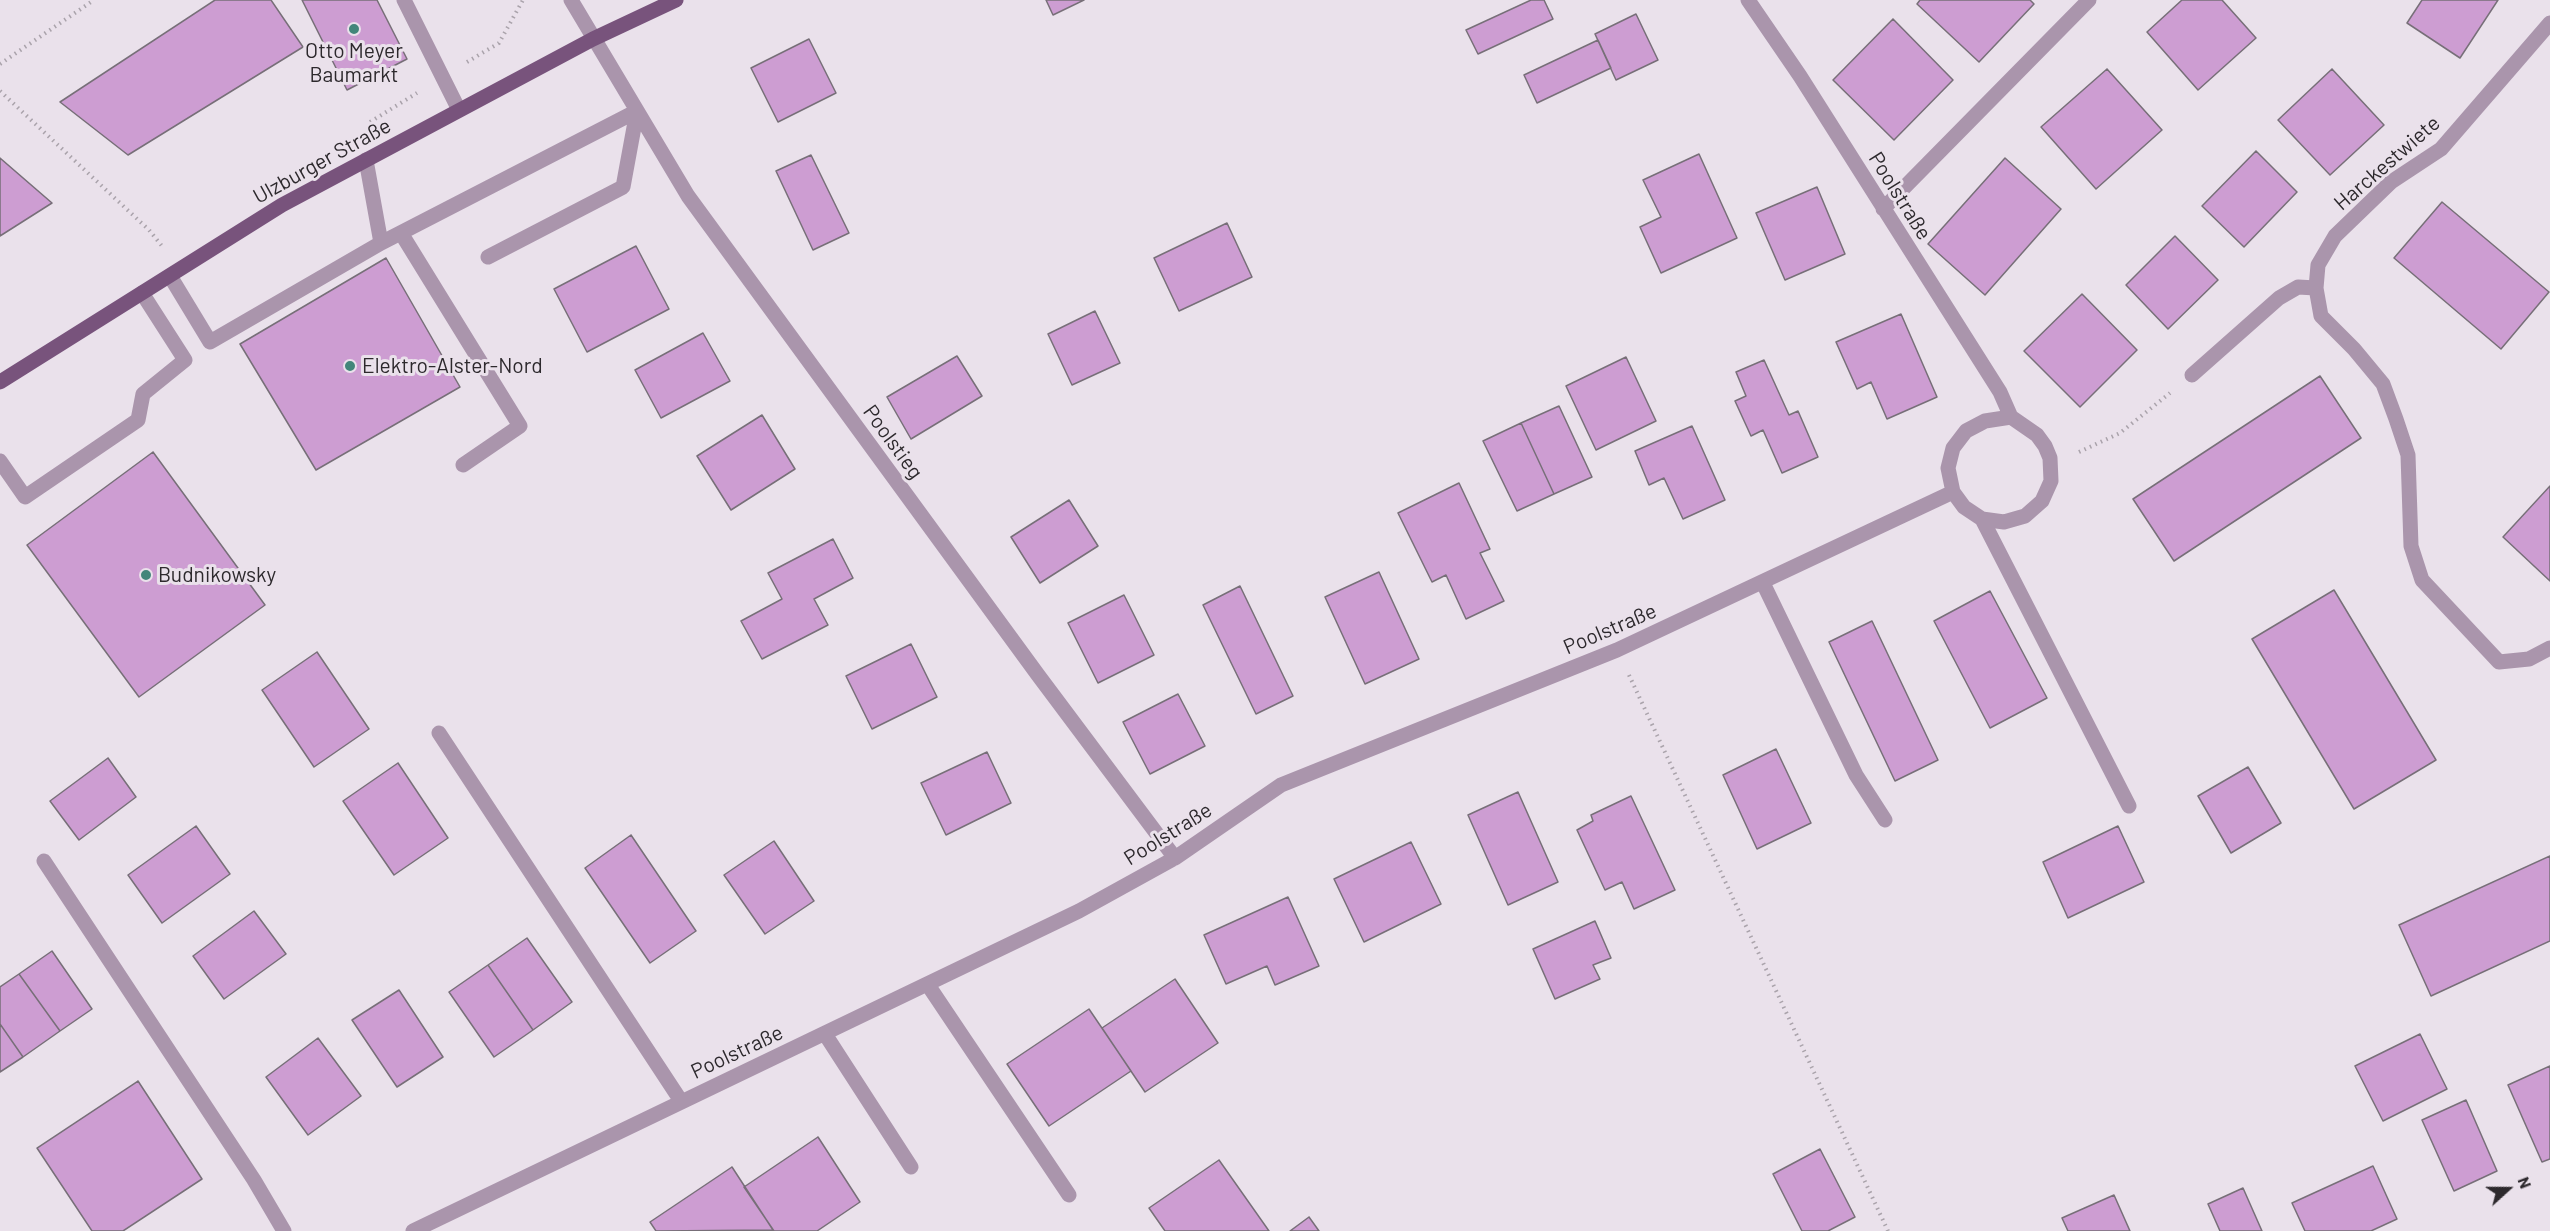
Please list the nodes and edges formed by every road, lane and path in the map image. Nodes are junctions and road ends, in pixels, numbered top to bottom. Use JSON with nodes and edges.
{"nodes":[{"id":1,"x":94,"y":0,"type":"edge"},
{"id":2,"x":404,"y":0,"type":"edge"},
{"id":3,"x":571,"y":0,"type":"edge"},
{"id":4,"x":676,"y":0,"type":"edge"},
{"id":5,"x":1748,"y":0,"type":"edge"},
{"id":6,"x":2089,"y":0,"type":"edge"},
{"id":7,"x":2550,"y":22,"type":"edge"},
{"id":8,"x":593,"y":39,"type":"junction"},
{"id":9,"x":0,"y":64,"type":"edge"},
{"id":10,"x":0,"y":91,"type":"edge"},
{"id":11,"x":459,"y":110,"type":"junction"},
{"id":12,"x":637,"y":111,"type":"junction"},
{"id":13,"x":366,"y":160,"type":"junction"},
{"id":14,"x":1883,"y":209,"type":"junction"},
{"id":15,"x":401,"y":232,"type":"junction"},
{"id":16,"x":381,"y":243,"type":"junction"},
{"id":17,"x":488,"y":257,"type":"dead end"},
{"id":18,"x":174,"y":273,"type":"junction"},
{"id":19,"x":2316,"y":288,"type":"junction"},
{"id":20,"x":142,"y":293,"type":"junction"},
{"id":21,"x":2192,"y":375,"type":"joint"},
{"id":22,"x":0,"y":382,"type":"edge"},
{"id":23,"x":2011,"y":417,"type":"junction"},
{"id":24,"x":2050,"y":458,"type":"junction"},
{"id":25,"x":0,"y":461,"type":"edge"},
{"id":26,"x":464,"y":465,"type":"dead end"},
{"id":27,"x":1953,"y":492,"type":"junction"},
{"id":28,"x":1982,"y":519,"type":"junction"},
{"id":29,"x":1763,"y":583,"type":"junction"},
{"id":30,"x":2550,"y":648,"type":"edge"},
{"id":31,"x":1617,"y":650,"type":"junction"},
{"id":32,"x":439,"y":733,"type":"dead end"},
{"id":33,"x":2129,"y":806,"type":"dead end"},
{"id":34,"x":1885,"y":820,"type":"dead end"},
{"id":35,"x":1175,"y":858,"type":"junction"},
{"id":36,"x":44,"y":861,"type":"dead end"},
{"id":37,"x":928,"y":985,"type":"junction"},
{"id":38,"x":825,"y":1034,"type":"junction"},
{"id":39,"x":681,"y":1101,"type":"junction"},
{"id":40,"x":911,"y":1167,"type":"dead end"},
{"id":41,"x":1069,"y":1195,"type":"dead end"},
{"id":42,"x":284,"y":1231,"type":"edge"},
{"id":43,"x":413,"y":1231,"type":"edge"},
{"id":44,"x":1888,"y":1231,"type":"edge"}],
"edges":[{"from":1,"to":9,"type":"path"},
{"from":2,"to":11,"type":"street"},
{"from":3,"to":8,"type":"street","name":"Poolstieg"},
{"from":4,"to":8,"type":"main road","name":"Ulzburger Straße"},
{"from":5,"to":14,"type":"street","name":"Poolstraße"},
{"from":6,"to":14,"type":"street"},
{"from":7,"to":19,"type":"street","name":"Harckestwiete"},
{"from":8,"to":11,"type":"main road","name":"Ulzburger Straße"},
{"from":8,"to":12,"type":"street","name":"Poolstieg"},
{"from":10,"to":18,"type":"path"},
{"from":11,"to":13,"type":"main road","name":"Ulzburger Straße"},
{"from":12,"to":15,"type":"street"},
{"from":12,"to":17,"type":"street"},
{"from":12,"to":35,"type":"street","name":"Poolstieg"},
{"from":13,"to":16,"type":"street"},
{"from":13,"to":18,"type":"main road","name":"Ulzburger Straße"},
{"from":14,"to":23,"type":"street","name":"Poolstraße"},
{"from":15,"to":16,"type":"street"},
{"from":15,"to":26,"type":"street"},
{"from":16,"to":18,"type":"street"},
{"from":18,"to":20,"type":"main road","name":"Ulzburger Straße"},
{"from":19,"to":21,"type":"street"},
{"from":19,"to":30,"type":"street","name":"Harckestwiete"},
{"from":20,"to":22,"type":"main road","name":"Ulzburger Straße"},
{"from":20,"to":25,"type":"street"},
{"from":21,"to":24,"type":"path"},
{"from":23,"to":24,"type":"street"},
{"from":23,"to":27,"type":"street"},
{"from":24,"to":28,"type":"street"},
{"from":27,"to":28,"type":"street"},
{"from":27,"to":29,"type":"street","name":"Poolstraße"},
{"from":28,"to":33,"type":"street"},
{"from":29,"to":31,"type":"street","name":"Poolstraße"},
{"from":29,"to":34,"type":"street"},
{"from":31,"to":35,"type":"street","name":"Poolstraße"},
{"from":31,"to":44,"type":"path"},
{"from":32,"to":39,"type":"street"},
{"from":35,"to":37,"type":"street","name":"Poolstraße"},
{"from":36,"to":42,"type":"street"},
{"from":37,"to":38,"type":"street","name":"Poolstraße"},
{"from":37,"to":41,"type":"street"},
{"from":38,"to":39,"type":"street","name":"Poolstraße"},
{"from":38,"to":40,"type":"street"},
{"from":39,"to":43,"type":"street","name":"Poolstraße"}]}
